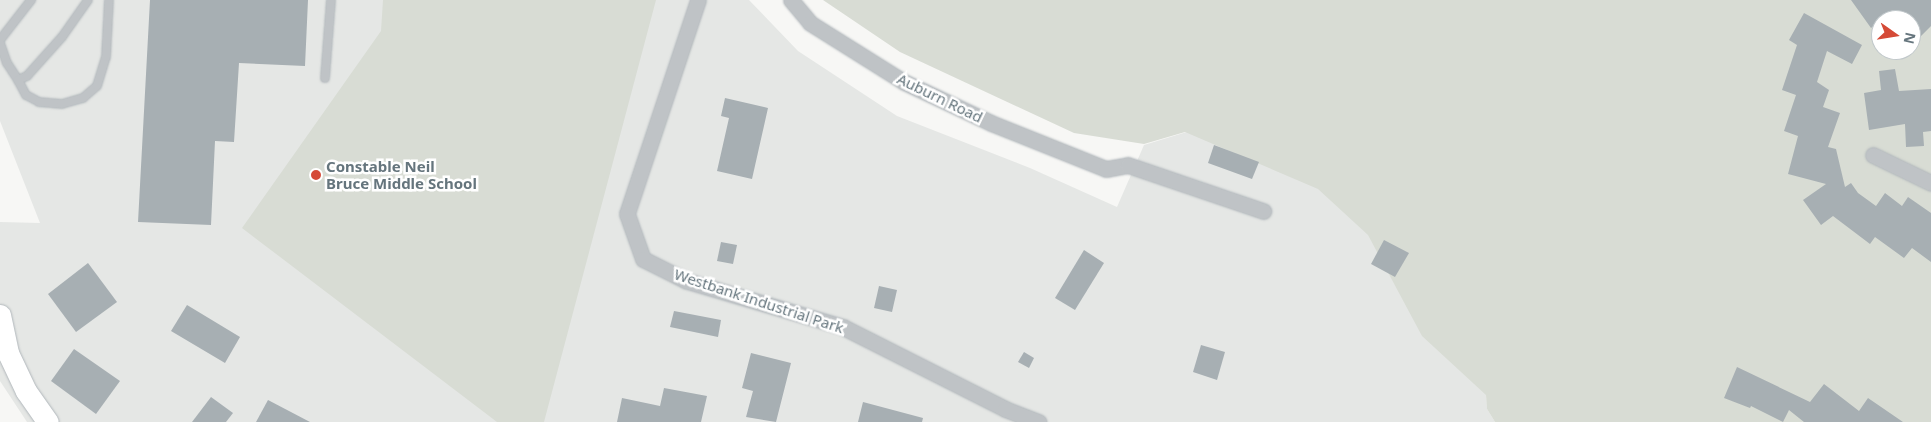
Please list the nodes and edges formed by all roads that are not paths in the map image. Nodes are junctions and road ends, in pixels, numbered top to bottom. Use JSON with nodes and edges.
{"nodes":[{"id":1,"x":31,"y":0,"type":"edge"},
{"id":2,"x":88,"y":0,"type":"edge"},
{"id":3,"x":109,"y":0,"type":"edge"},
{"id":4,"x":331,"y":0,"type":"edge"},
{"id":5,"x":698,"y":0,"type":"edge"},
{"id":6,"x":791,"y":0,"type":"edge"},
{"id":7,"x":0,"y":42,"type":"edge"},
{"id":8,"x":324,"y":78,"type":"dead end"},
{"id":9,"x":18,"y":80,"type":"junction"},
{"id":10,"x":1873,"y":155,"type":"dead end"},
{"id":11,"x":1931,"y":182,"type":"edge"},
{"id":12,"x":1262,"y":211,"type":"dead end"},
{"id":13,"x":0,"y":315,"type":"edge"},
{"id":14,"x":48,"y":422,"type":"edge"},
{"id":15,"x":1039,"y":422,"type":"edge"}],
"edges":[{"from":1,"to":7,"type":"lane"},
{"from":2,"to":9,"type":"lane"},
{"from":3,"to":9,"type":"lane"},
{"from":4,"to":8,"type":"lane"},
{"from":5,"to":15,"type":"street","name":"Westbank Industrial Park"},
{"from":6,"to":12,"type":"street","name":"Auburn Road"},
{"from":7,"to":9,"type":"lane"},
{"from":10,"to":11,"type":"street"},
{"from":13,"to":14,"type":"street"}]}
